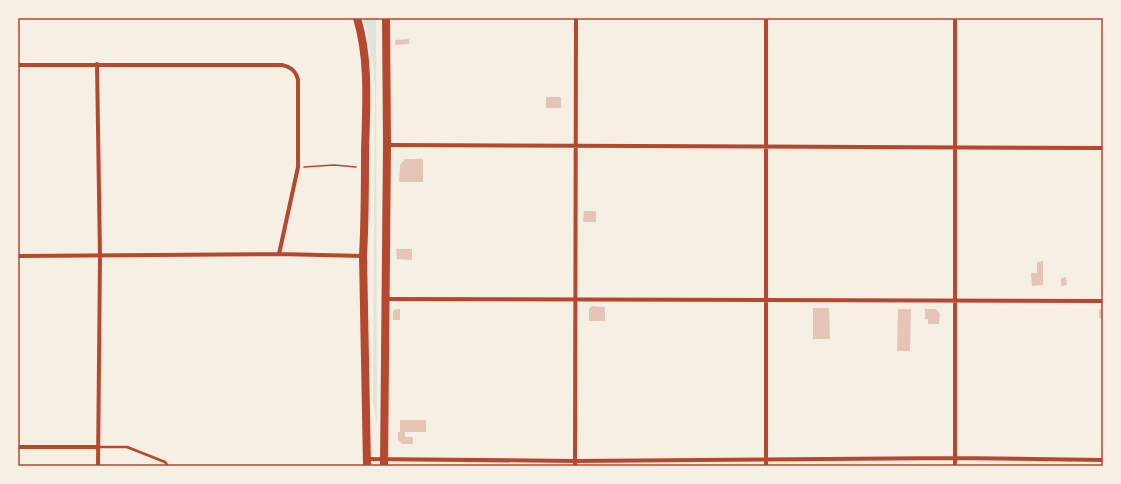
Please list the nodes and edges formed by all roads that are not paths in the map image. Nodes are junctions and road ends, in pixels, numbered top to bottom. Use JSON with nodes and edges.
{"nodes":[{"id":1,"x":357,"y":18,"type":"edge"},
{"id":2,"x":386,"y":18,"type":"edge"},
{"id":3,"x":576,"y":18,"type":"edge"},
{"id":4,"x":766,"y":18,"type":"edge"},
{"id":5,"x":955,"y":18,"type":"edge"},
{"id":6,"x":97,"y":64,"type":"junction"},
{"id":7,"x":18,"y":65,"type":"edge"},
{"id":8,"x":387,"y":145,"type":"junction"},
{"id":9,"x":576,"y":146,"type":"junction"},
{"id":10,"x":766,"y":147,"type":"junction"},
{"id":11,"x":955,"y":147,"type":"junction"},
{"id":12,"x":1103,"y":148,"type":"edge"},
{"id":13,"x":279,"y":254,"type":"junction"},
{"id":14,"x":18,"y":256,"type":"edge"},
{"id":15,"x":100,"y":256,"type":"junction"},
{"id":16,"x":363,"y":256,"type":"junction"},
{"id":17,"x":385,"y":299,"type":"junction"},
{"id":18,"x":576,"y":300,"type":"junction"},
{"id":19,"x":766,"y":300,"type":"junction"},
{"id":20,"x":955,"y":301,"type":"junction"},
{"id":21,"x":1103,"y":301,"type":"edge"},
{"id":22,"x":18,"y":447,"type":"edge"},
{"id":23,"x":98,"y":447,"type":"junction"},
{"id":24,"x":955,"y":458,"type":"junction"},
{"id":25,"x":574,"y":460,"type":"junction"},
{"id":26,"x":766,"y":460,"type":"junction"},
{"id":27,"x":1103,"y":460,"type":"edge"},
{"id":28,"x":367,"y":462,"type":"edge"},
{"id":29,"x":384,"y":463,"type":"edge"},
{"id":30,"x":98,"y":466,"type":"edge"},
{"id":31,"x":168,"y":466,"type":"edge"},
{"id":32,"x":575,"y":466,"type":"edge"},
{"id":33,"x":766,"y":466,"type":"edge"},
{"id":34,"x":955,"y":466,"type":"edge"}],
"edges":[{"from":1,"to":16,"type":"highway"},
{"from":2,"to":8,"type":"highway"},
{"from":3,"to":9,"type":"street"},
{"from":4,"to":10,"type":"street"},
{"from":5,"to":11,"type":"street"},
{"from":6,"to":7,"type":"street"},
{"from":6,"to":13,"type":"street"},
{"from":6,"to":15,"type":"street"},
{"from":8,"to":9,"type":"street"},
{"from":8,"to":17,"type":"highway"},
{"from":9,"to":10,"type":"street"},
{"from":9,"to":18,"type":"street"},
{"from":10,"to":11,"type":"street"},
{"from":10,"to":19,"type":"street"},
{"from":11,"to":12,"type":"street"},
{"from":11,"to":20,"type":"street"},
{"from":13,"to":15,"type":"street"},
{"from":13,"to":16,"type":"street"},
{"from":14,"to":15,"type":"street"},
{"from":15,"to":23,"type":"street"},
{"from":16,"to":28,"type":"highway"},
{"from":17,"to":18,"type":"street"},
{"from":17,"to":29,"type":"highway"},
{"from":18,"to":19,"type":"street"},
{"from":18,"to":25,"type":"street"},
{"from":19,"to":20,"type":"street"},
{"from":19,"to":26,"type":"street"},
{"from":20,"to":21,"type":"street"},
{"from":20,"to":24,"type":"street"},
{"from":22,"to":23,"type":"street"},
{"from":23,"to":30,"type":"street"},
{"from":23,"to":31,"type":"lane"},
{"from":24,"to":26,"type":"street"},
{"from":24,"to":27,"type":"street"},
{"from":24,"to":34,"type":"street"},
{"from":25,"to":26,"type":"street"},
{"from":25,"to":29,"type":"street"},
{"from":25,"to":32,"type":"street"},
{"from":26,"to":33,"type":"street"},
{"from":28,"to":29,"type":"street"}]}
